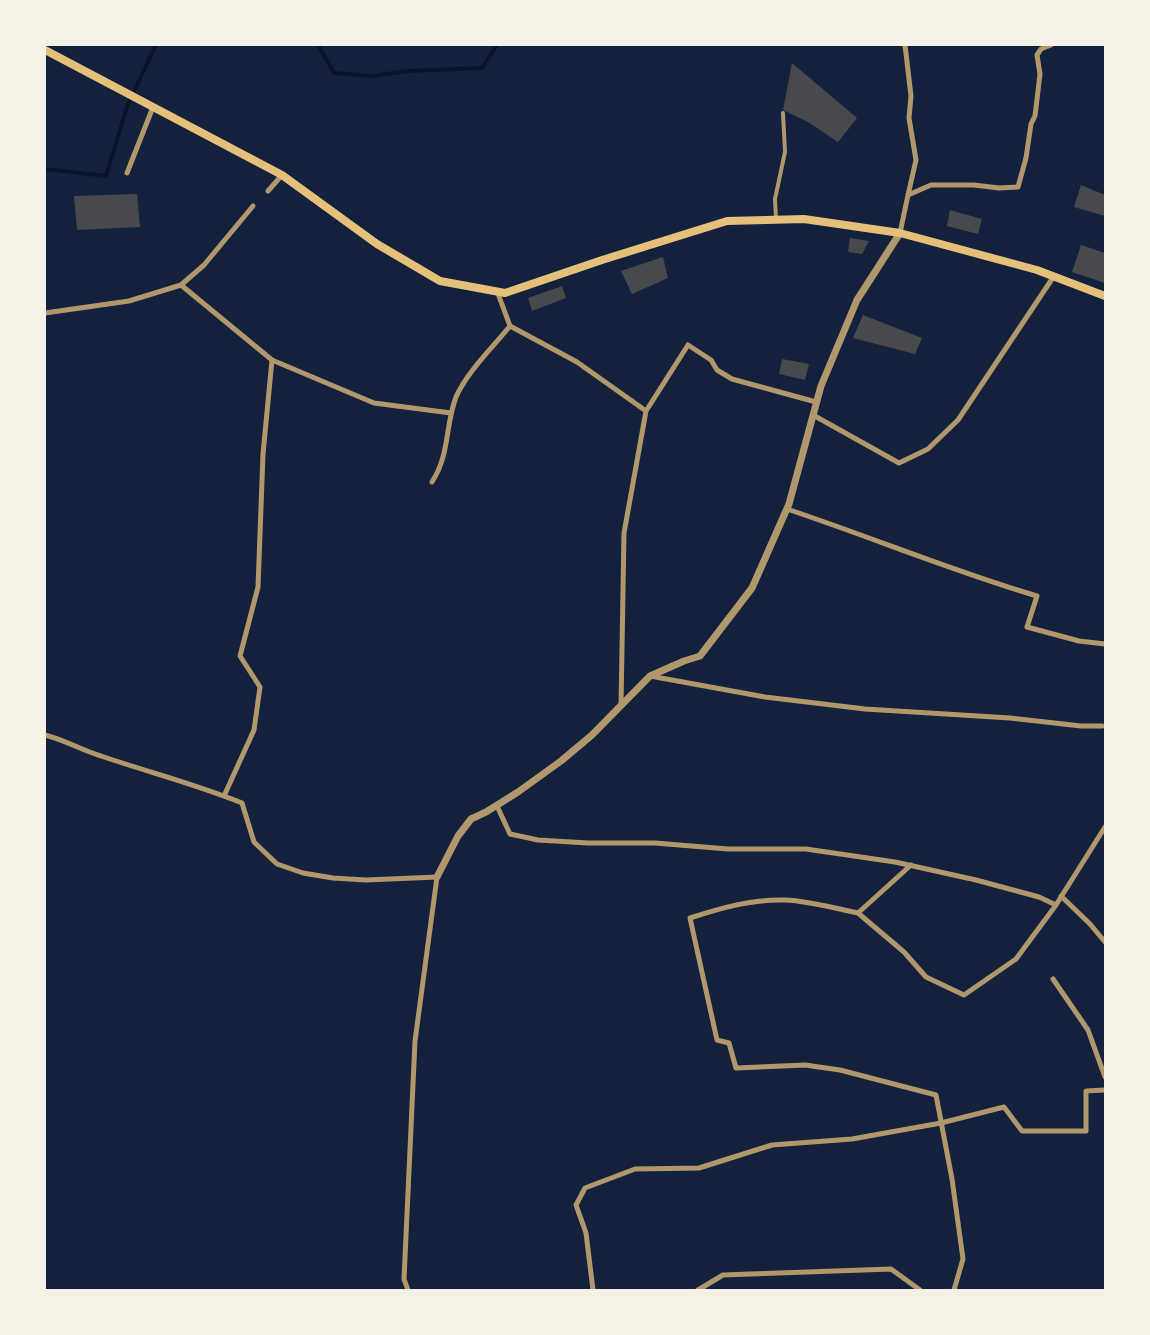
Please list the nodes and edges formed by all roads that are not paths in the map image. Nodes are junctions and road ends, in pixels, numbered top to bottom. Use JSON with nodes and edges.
{"nodes":[{"id":1,"x":905,"y":45,"type":"edge"},
{"id":2,"x":1051,"y":45,"type":"edge"},
{"id":3,"x":45,"y":50,"type":"edge"},
{"id":4,"x":151,"y":105,"type":"junction"},
{"id":5,"x":783,"y":113,"type":"dead end"},
{"id":6,"x":127,"y":173,"type":"dead end"},
{"id":7,"x":282,"y":176,"type":"junction"},
{"id":8,"x":268,"y":191,"type":"dead end"},
{"id":9,"x":908,"y":195,"type":"junction"},
{"id":10,"x":253,"y":206,"type":"dead end"},
{"id":11,"x":776,"y":220,"type":"junction"},
{"id":12,"x":900,"y":233,"type":"junction"},
{"id":13,"x":1054,"y":276,"type":"junction"},
{"id":14,"x":181,"y":285,"type":"junction"},
{"id":15,"x":497,"y":291,"type":"junction"},
{"id":16,"x":1105,"y":296,"type":"edge"},
{"id":17,"x":45,"y":313,"type":"edge"},
{"id":18,"x":510,"y":326,"type":"junction"},
{"id":19,"x":272,"y":360,"type":"junction"},
{"id":20,"x":816,"y":402,"type":"junction"},
{"id":21,"x":646,"y":411,"type":"junction"},
{"id":22,"x":451,"y":413,"type":"junction"},
{"id":23,"x":813,"y":415,"type":"junction"},
{"id":24,"x":432,"y":482,"type":"dead end"},
{"id":25,"x":787,"y":509,"type":"junction"},
{"id":26,"x":1105,"y":644,"type":"edge"},
{"id":27,"x":650,"y":676,"type":"junction"},
{"id":28,"x":621,"y":706,"type":"junction"},
{"id":29,"x":1105,"y":718,"type":"edge"},
{"id":30,"x":1104,"y":726,"type":"edge"},
{"id":31,"x":45,"y":735,"type":"edge"},
{"id":32,"x":224,"y":796,"type":"junction"},
{"id":33,"x":497,"y":806,"type":"junction"},
{"id":34,"x":1105,"y":827,"type":"edge"},
{"id":35,"x":911,"y":866,"type":"junction"},
{"id":36,"x":437,"y":877,"type":"junction"},
{"id":37,"x":1061,"y":896,"type":"junction"},
{"id":38,"x":1056,"y":905,"type":"junction"},
{"id":39,"x":858,"y":913,"type":"junction"},
{"id":40,"x":1105,"y":942,"type":"edge"},
{"id":41,"x":1053,"y":979,"type":"dead end"},
{"id":42,"x":1105,"y":1077,"type":"edge"},
{"id":43,"x":1105,"y":1090,"type":"edge"},
{"id":44,"x":941,"y":1123,"type":"junction"},
{"id":45,"x":408,"y":1290,"type":"edge"},
{"id":46,"x":592,"y":1290,"type":"edge"},
{"id":47,"x":698,"y":1290,"type":"edge"},
{"id":48,"x":920,"y":1290,"type":"edge"},
{"id":49,"x":954,"y":1290,"type":"edge"}],
"edges":[{"from":1,"to":9,"type":"street"},
{"from":2,"to":9,"type":"street"},
{"from":3,"to":4,"type":"main road"},
{"from":4,"to":6,"type":"street"},
{"from":4,"to":7,"type":"main road"},
{"from":5,"to":11,"type":"street"},
{"from":7,"to":8,"type":"street"},
{"from":7,"to":15,"type":"main road"},
{"from":9,"to":12,"type":"street"},
{"from":10,"to":14,"type":"street"},
{"from":11,"to":12,"type":"main road"},
{"from":11,"to":15,"type":"main road"},
{"from":12,"to":13,"type":"main road"},
{"from":12,"to":20,"type":"street"},
{"from":13,"to":16,"type":"main road"},
{"from":13,"to":23,"type":"street"},
{"from":14,"to":17,"type":"street"},
{"from":14,"to":19,"type":"street"},
{"from":15,"to":18,"type":"street"},
{"from":18,"to":21,"type":"street"},
{"from":18,"to":22,"type":"street"},
{"from":19,"to":22,"type":"street"},
{"from":19,"to":32,"type":"street"},
{"from":20,"to":21,"type":"street"},
{"from":20,"to":23,"type":"street"},
{"from":21,"to":28,"type":"street"},
{"from":22,"to":24,"type":"street"},
{"from":23,"to":25,"type":"street"},
{"from":25,"to":26,"type":"street"},
{"from":25,"to":27,"type":"street"},
{"from":27,"to":28,"type":"street"},
{"from":27,"to":30,"type":"street"},
{"from":28,"to":33,"type":"street"},
{"from":29,"to":30,"type":"street"},
{"from":31,"to":32,"type":"street"},
{"from":32,"to":36,"type":"street"},
{"from":33,"to":35,"type":"street"},
{"from":33,"to":36,"type":"street"},
{"from":34,"to":37,"type":"street"},
{"from":35,"to":38,"type":"street"},
{"from":35,"to":39,"type":"street"},
{"from":36,"to":45,"type":"street"},
{"from":37,"to":38,"type":"street"},
{"from":37,"to":40,"type":"street"},
{"from":38,"to":39,"type":"street"},
{"from":39,"to":44,"type":"street"},
{"from":41,"to":42,"type":"street"},
{"from":43,"to":44,"type":"street"},
{"from":44,"to":46,"type":"street"},
{"from":44,"to":49,"type":"street"},
{"from":47,"to":48,"type":"street"}]}
